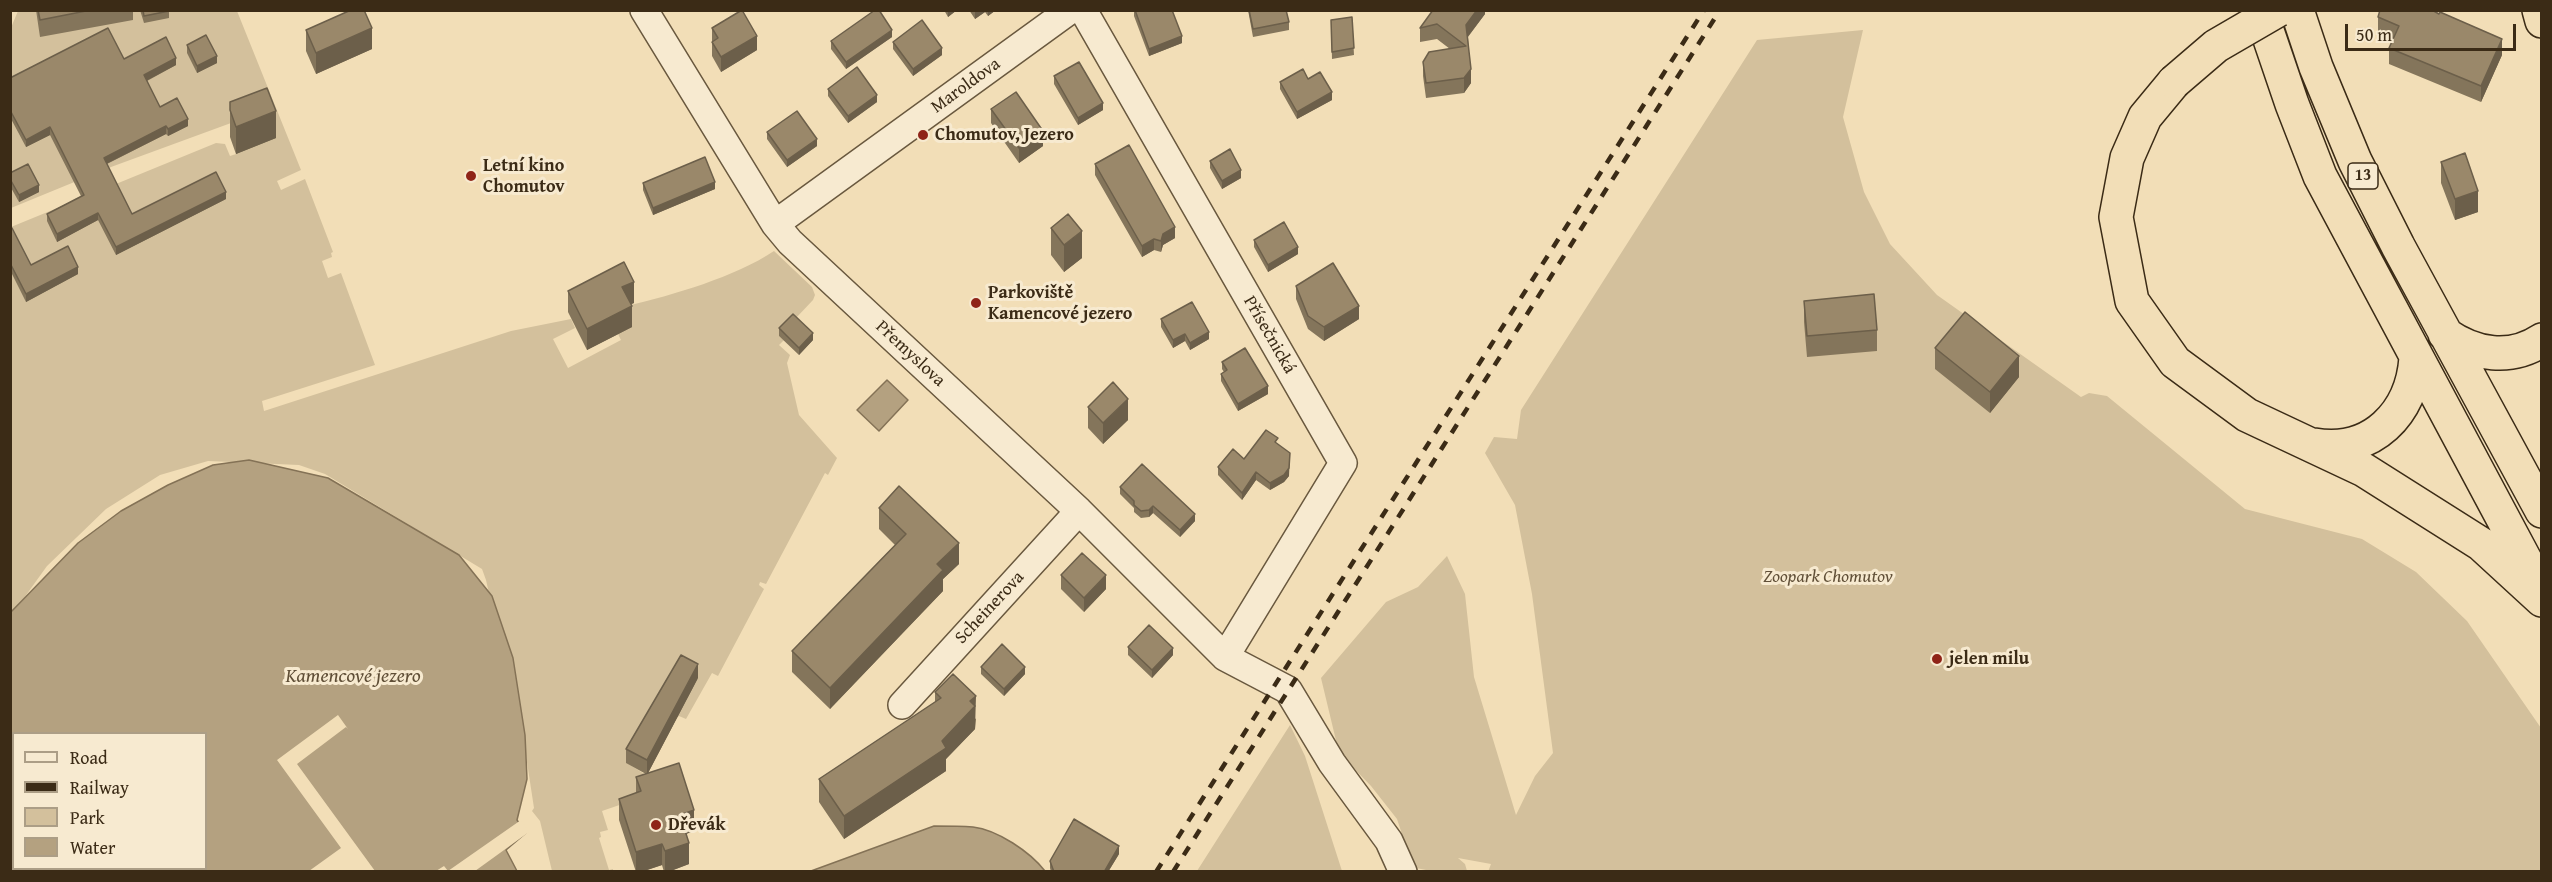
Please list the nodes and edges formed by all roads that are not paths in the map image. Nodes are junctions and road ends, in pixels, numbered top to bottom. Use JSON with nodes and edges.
{"nodes":[{"id":1,"x":644,"y":10,"type":"edge"},
{"id":2,"x":1070,"y":10,"type":"edge"},
{"id":3,"x":1083,"y":10,"type":"edge"},
{"id":4,"x":2260,"y":10,"type":"edge"},
{"id":5,"x":2278,"y":10,"type":"edge"},
{"id":6,"x":2297,"y":10,"type":"edge"},
{"id":7,"x":2540,"y":10,"type":"edge"},
{"id":8,"x":2541,"y":21,"type":"edge"},
{"id":9,"x":775,"y":224,"type":"junction"},
{"id":10,"x":2445,"y":334,"type":"junction"},
{"id":11,"x":2541,"y":340,"type":"edge"},
{"id":12,"x":2416,"y":357,"type":"junction"},
{"id":13,"x":2307,"y":443,"type":"junction"},
{"id":14,"x":1079,"y":511,"type":"junction"},
{"id":15,"x":2541,"y":511,"type":"edge"},
{"id":16,"x":2541,"y":590,"type":"edge"},
{"id":17,"x":2541,"y":600,"type":"edge"},
{"id":18,"x":1225,"y":657,"type":"junction"},
{"id":19,"x":902,"y":705,"type":"dead end"},
{"id":20,"x":1403,"y":872,"type":"edge"}],
"edges":[{"from":1,"to":9,"type":"street","name":"Přemyslova"},
{"from":2,"to":9,"type":"street","name":"Maroldova"},
{"from":3,"to":18,"type":"street","name":"Přísečnická"},
{"from":4,"to":12,"type":"highway","number":"13"},
{"from":5,"to":13,"type":"highway","bridge":true},
{"from":6,"to":10,"type":"highway","number":"13"},
{"from":7,"to":8,"type":"highway"},
{"from":9,"to":14,"type":"street","name":"Přemyslova"},
{"from":10,"to":11,"type":"highway"},
{"from":10,"to":15,"type":"highway","number":"13"},
{"from":12,"to":13,"type":"highway"},
{"from":12,"to":16,"type":"highway","number":"13"},
{"from":13,"to":17,"type":"highway"},
{"from":14,"to":18,"type":"street","name":"Přemyslova"},
{"from":14,"to":19,"type":"street","name":"Scheinerova"},
{"from":18,"to":20,"type":"street","name":"Přemyslova"}]}
